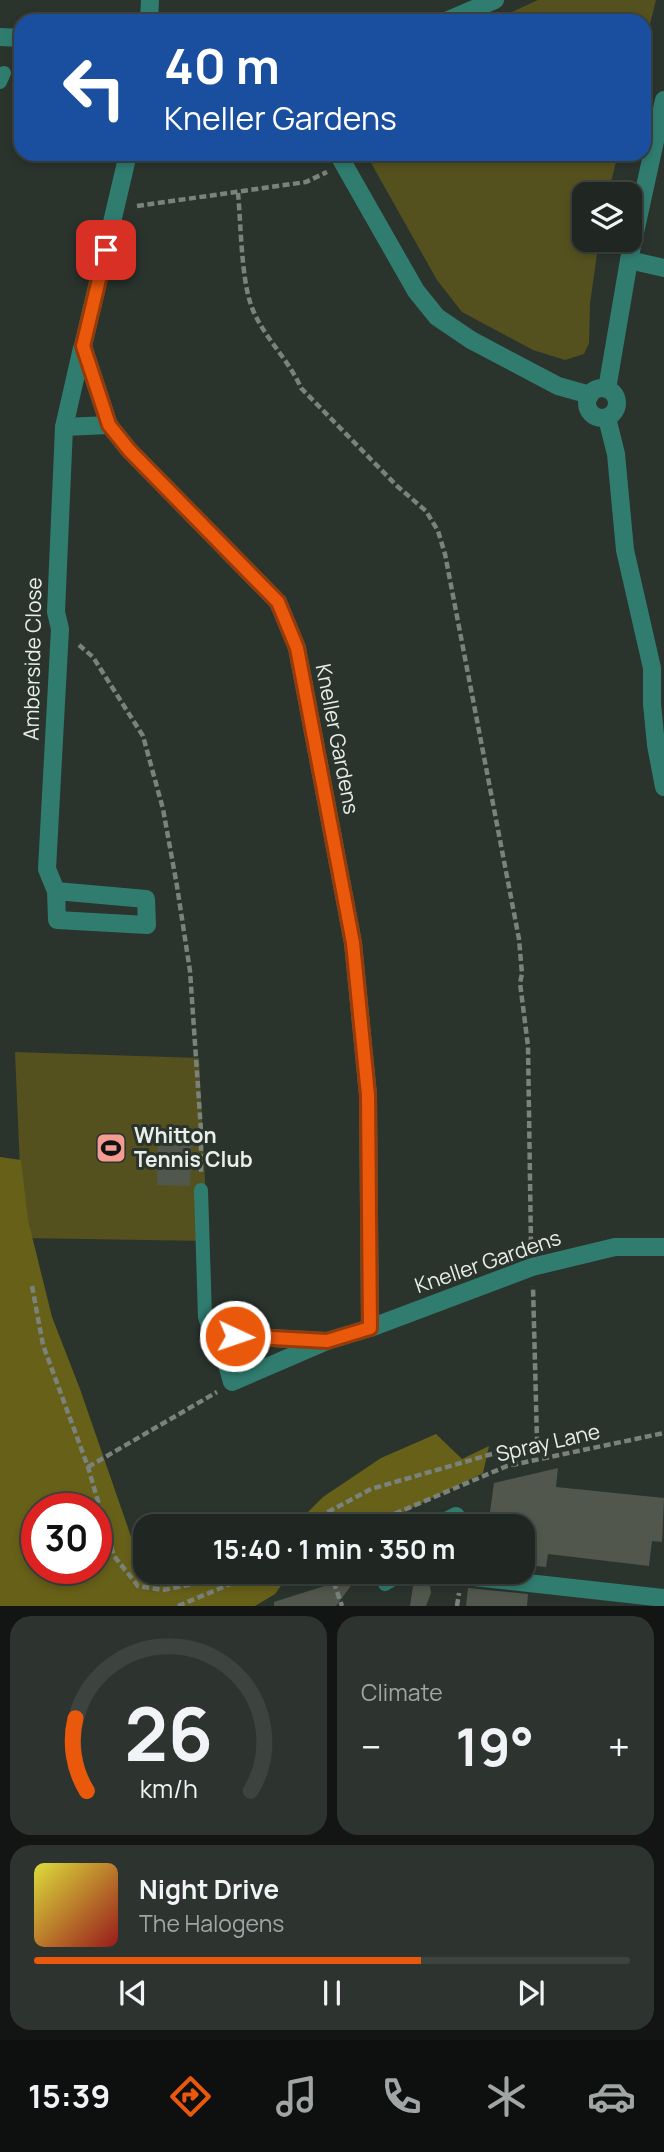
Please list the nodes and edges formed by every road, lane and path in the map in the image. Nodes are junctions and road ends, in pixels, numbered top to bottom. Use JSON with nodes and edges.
{"nodes":[{"id":1,"x":495,"y":0,"type":"edge"},
{"id":2,"x":462,"y":14,"type":"edge"},
{"id":3,"x":664,"y":100,"type":"edge"},
{"id":4,"x":651,"y":159,"type":"edge"},
{"id":5,"x":127,"y":161,"type":"edge"},
{"id":6,"x":338,"y":161,"type":"edge"},
{"id":7,"x":342,"y":161,"type":"edge"},
{"id":8,"x":651,"y":161,"type":"edge"},
{"id":9,"x":238,"y":192,"type":"junction"},
{"id":10,"x":118,"y":202,"type":"junction"},
{"id":11,"x":629,"y":260,"type":"junction"},
{"id":12,"x":664,"y":268,"type":"edge"},
{"id":13,"x":83,"y":346,"type":"junction"},
{"id":14,"x":598,"y":392,"type":"junction"},
{"id":15,"x":607,"y":418,"type":"junction"},
{"id":16,"x":109,"y":425,"type":"junction"},
{"id":17,"x":64,"y":427,"type":"junction"},
{"id":18,"x":658,"y":667,"type":"edge"},
{"id":19,"x":664,"y":787,"type":"edge"},
{"id":20,"x":56,"y":891,"type":"junction"},
{"id":21,"x":201,"y":1190,"type":"dead end"},
{"id":22,"x":664,"y":1247,"type":"edge"},
{"id":23,"x":532,"y":1267,"type":"junction"},
{"id":24,"x":32,"y":1286,"type":"dead end"},
{"id":25,"x":370,"y":1328,"type":"junction"},
{"id":26,"x":225,"y":1339,"type":"junction"},
{"id":27,"x":327,"y":1341,"type":"junction"},
{"id":28,"x":232,"y":1382,"type":"junction"},
{"id":29,"x":664,"y":1433,"type":"edge"},
{"id":30,"x":88,"y":1467,"type":"junction"},
{"id":31,"x":326,"y":1514,"type":"edge"},
{"id":32,"x":394,"y":1514,"type":"edge"},
{"id":33,"x":133,"y":1580,"type":"edge"},
{"id":34,"x":136,"y":1584,"type":"edge"},
{"id":35,"x":193,"y":1584,"type":"edge"},
{"id":36,"x":230,"y":1584,"type":"edge"},
{"id":37,"x":336,"y":1584,"type":"edge"},
{"id":38,"x":535,"y":1584,"type":"edge"},
{"id":39,"x":664,"y":1598,"type":"edge"},
{"id":40,"x":178,"y":1606,"type":"edge"},
{"id":41,"x":342,"y":1606,"type":"edge"}],
"edges":[{"from":1,"to":2,"type":"street"},
{"from":3,"to":4,"type":"street"},
{"from":5,"to":10,"type":"street"},
{"from":6,"to":9,"type":"path"},
{"from":7,"to":14,"type":"street"},
{"from":8,"to":11,"type":"street"},
{"from":9,"to":10,"type":"path"},
{"from":9,"to":23,"type":"path"},
{"from":10,"to":13,"type":"street"},
{"from":11,"to":12,"type":"street"},
{"from":11,"to":14,"type":"street"},
{"from":13,"to":16,"type":"street","name":"Kneller Gardens"},
{"from":13,"to":17,"type":"street","name":"Amberside Close"},
{"from":14,"to":15,"type":"street"},
{"from":14,"to":15,"type":"street"},
{"from":15,"to":18,"type":"street"},
{"from":16,"to":17,"type":"street"},
{"from":16,"to":25,"type":"street","name":"Kneller Gardens"},
{"from":17,"to":20,"type":"street","name":"Amberside Close"},
{"from":18,"to":19,"type":"street"},
{"from":20,"to":20,"type":"street","name":"Amberside Close"},
{"from":21,"to":26,"type":"lane"},
{"from":22,"to":23,"type":"street","name":"Kneller Gardens"},
{"from":23,"to":25,"type":"street","name":"Kneller Gardens"},
{"from":23,"to":31,"type":"path"},
{"from":24,"to":30,"type":"path"},
{"from":25,"to":27,"type":"street","name":"Kneller Gardens"},
{"from":26,"to":27,"type":"street","name":"Kneller Gardens"},
{"from":26,"to":28,"type":"street"},
{"from":27,"to":28,"type":"street","name":"Kneller Gardens"},
{"from":28,"to":30,"type":"path"},
{"from":29,"to":32,"type":"path","name":"Spray Lane"},
{"from":30,"to":33,"type":"path"},
{"from":34,"to":35,"type":"path"},
{"from":36,"to":40,"type":"path"},
{"from":37,"to":41,"type":"path"},
{"from":38,"to":39,"type":"street"}]}
